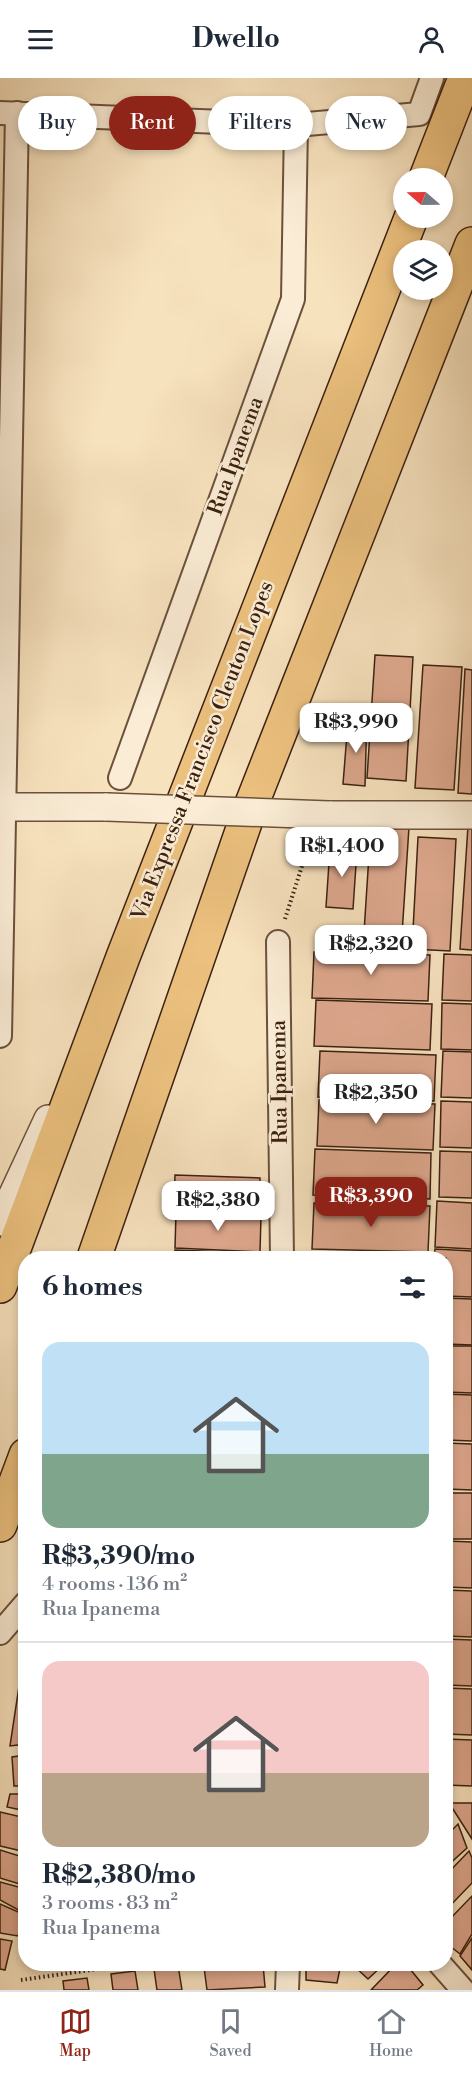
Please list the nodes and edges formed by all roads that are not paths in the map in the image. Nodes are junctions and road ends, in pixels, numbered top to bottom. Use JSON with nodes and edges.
{"nodes":[{"id":1,"x":432,"y":78,"type":"edge"},
{"id":2,"x":465,"y":78,"type":"edge"},
{"id":3,"x":9,"y":113,"type":"edge"},
{"id":4,"x":208,"y":121,"type":"edge"},
{"id":5,"x":313,"y":123,"type":"edge"},
{"id":6,"x":295,"y":150,"type":"edge"},
{"id":7,"x":430,"y":168,"type":"edge"},
{"id":8,"x":407,"y":228,"type":"edge"},
{"id":9,"x":472,"y":244,"type":"edge"},
{"id":10,"x":120,"y":778,"type":"dead end"},
{"id":11,"x":3,"y":807,"type":"edge"},
{"id":12,"x":472,"y":815,"type":"edge"},
{"id":13,"x":278,"y":942,"type":"road end"},
{"id":14,"x":123,"y":957,"type":"junction"},
{"id":15,"x":0,"y":1036,"type":"edge"},
{"id":16,"x":0,"y":1222,"type":"edge"},
{"id":17,"x":96,"y":1251,"type":"edge"},
{"id":18,"x":282,"y":1251,"type":"edge"},
{"id":19,"x":0,"y":1286,"type":"edge"},
{"id":20,"x":18,"y":1477,"type":"edge"},
{"id":21,"x":0,"y":1525,"type":"edge"},
{"id":22,"x":18,"y":1612,"type":"edge"},
{"id":23,"x":0,"y":1633,"type":"edge"},
{"id":24,"x":288,"y":1971,"type":"edge"},
{"id":25,"x":446,"y":1971,"type":"edge"},
{"id":26,"x":287,"y":1990,"type":"edge"},
{"id":27,"x":464,"y":1990,"type":"edge"}],
"edges":[{"from":1,"to":5,"type":"street"},
{"from":2,"to":7,"type":"highway"},
{"from":3,"to":4,"type":"street"},
{"from":3,"to":11,"type":"street"},
{"from":6,"to":10,"type":"street","name":"Rua Ipanema"},
{"from":8,"to":14,"type":"highway","name":"Via Expressa Francisco Cleuton Lopes"},
{"from":9,"to":17,"type":"highway"},
{"from":11,"to":12,"type":"street","bridge":true},
{"from":11,"to":15,"type":"street"},
{"from":13,"to":18,"type":"street","name":"Rua Ipanema"},
{"from":14,"to":16,"type":"street"},
{"from":14,"to":19,"type":"highway","name":"Via Expressa Francisco Cleuton Lopes"},
{"from":20,"to":21,"type":"highway"},
{"from":22,"to":23,"type":"street"},
{"from":24,"to":26,"type":"street"},
{"from":25,"to":27,"type":"street"}]}
